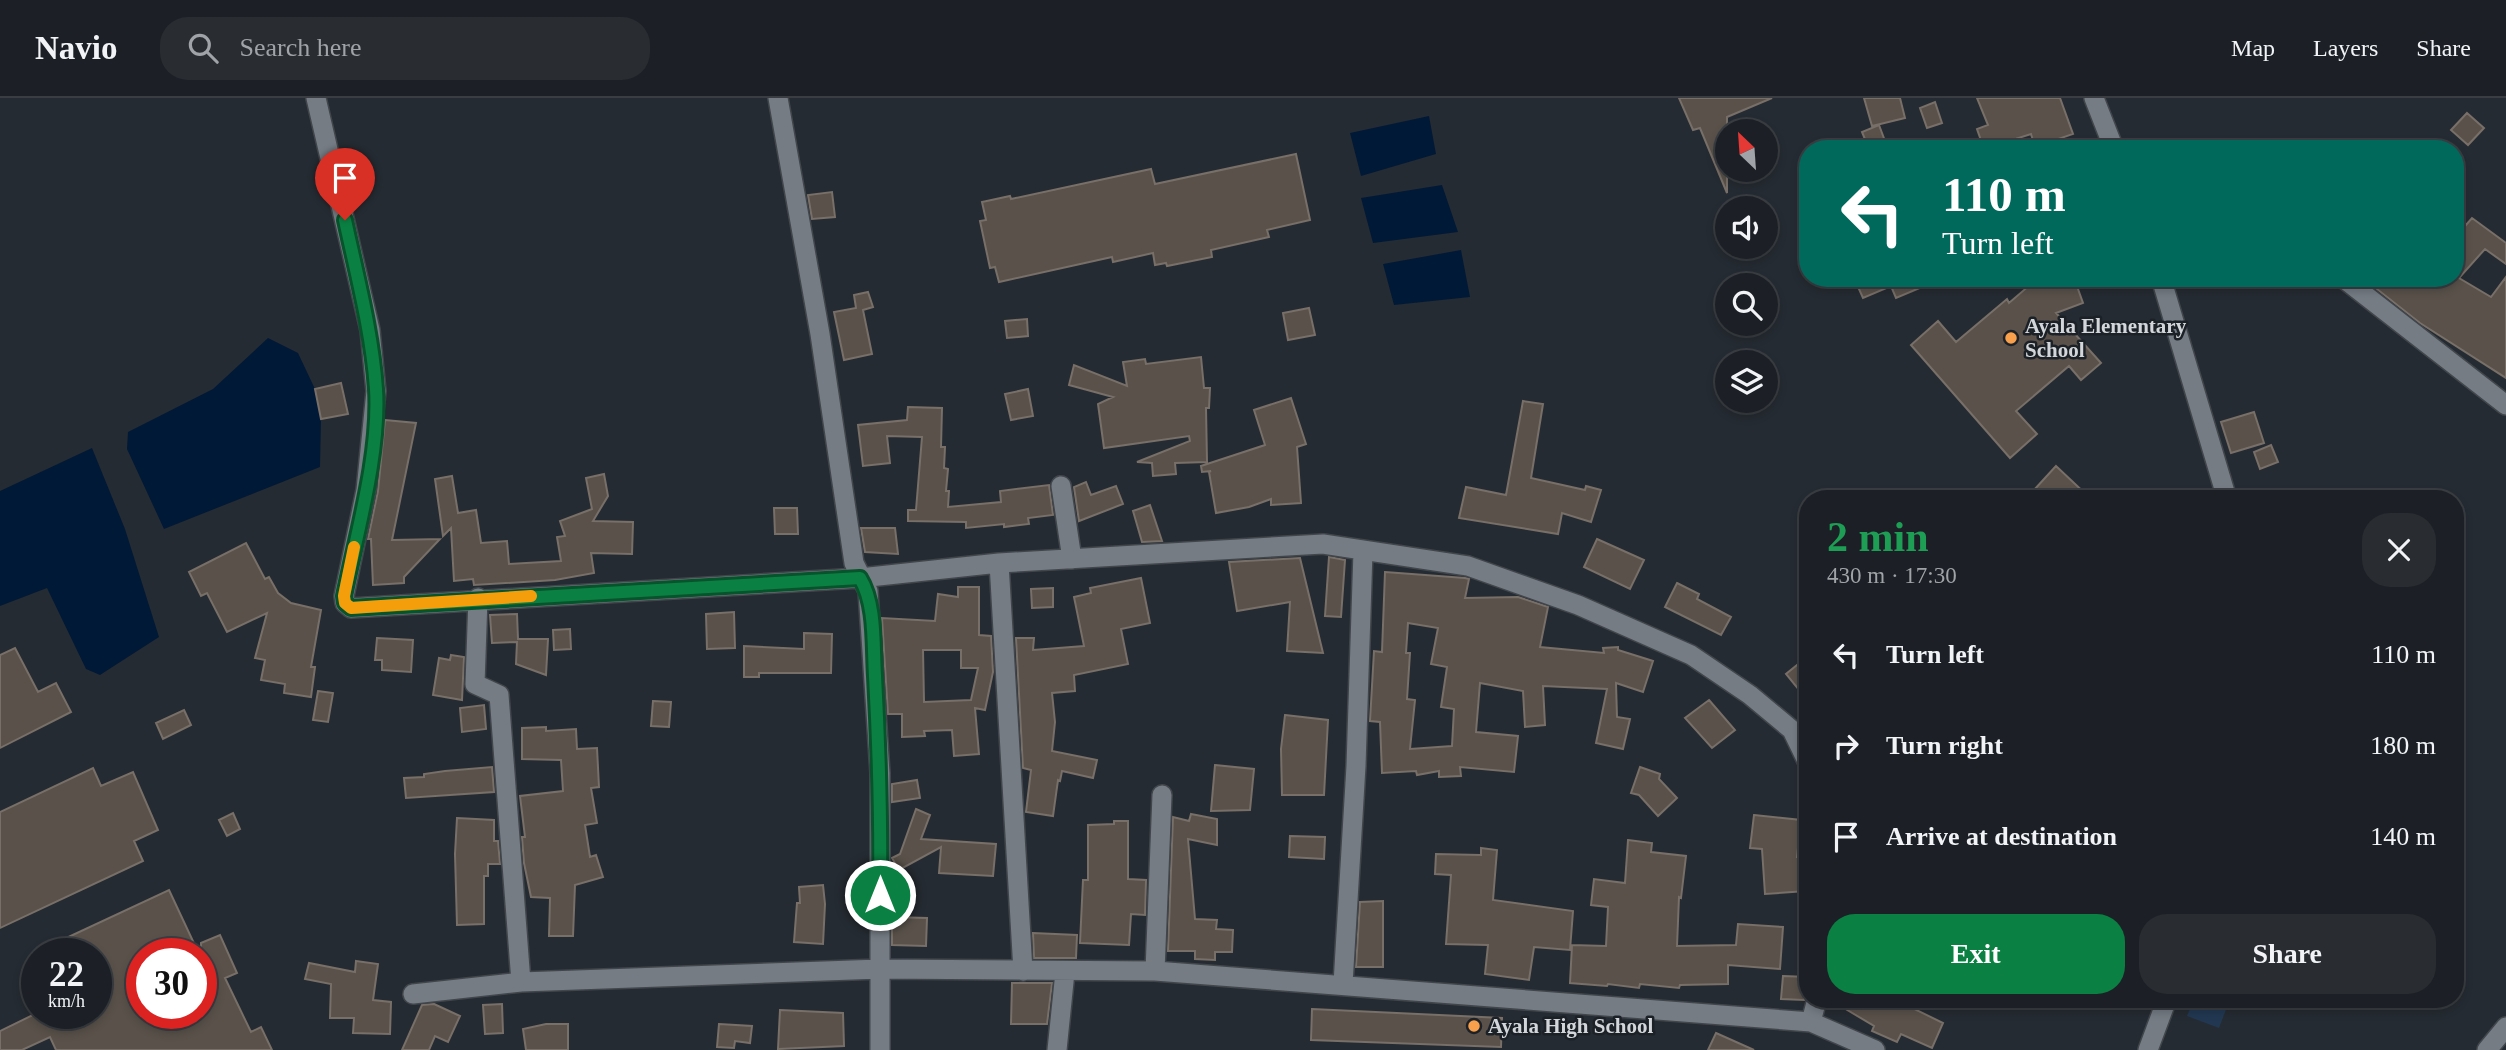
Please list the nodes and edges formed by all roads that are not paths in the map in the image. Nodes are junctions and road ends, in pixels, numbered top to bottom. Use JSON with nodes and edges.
{"nodes":[{"id":1,"x":316,"y":98,"type":"edge"},
{"id":2,"x":778,"y":98,"type":"edge"},
{"id":3,"x":2094,"y":98,"type":"edge"},
{"id":4,"x":2110,"y":140,"type":"edge"},
{"id":5,"x":2164,"y":287,"type":"edge"},
{"id":6,"x":2355,"y":287,"type":"edge"},
{"id":7,"x":2506,"y":405,"type":"edge"},
{"id":8,"x":1061,"y":486,"type":"dead end"},
{"id":9,"x":2224,"y":490,"type":"edge"},
{"id":10,"x":1363,"y":551,"type":"junction"},
{"id":11,"x":1072,"y":559,"type":"junction"},
{"id":12,"x":999,"y":563,"type":"junction"},
{"id":13,"x":860,"y":578,"type":"junction"},
{"id":14,"x":478,"y":598,"type":"junction"},
{"id":15,"x":1799,"y":744,"type":"edge"},
{"id":16,"x":1162,"y":795,"type":"dead end"},
{"id":17,"x":880,"y":969,"type":"junction"},
{"id":18,"x":1023,"y":971,"type":"junction"},
{"id":19,"x":1156,"y":971,"type":"junction"},
{"id":20,"x":1065,"y":972,"type":"junction"},
{"id":21,"x":521,"y":982,"type":"junction"},
{"id":22,"x":1343,"y":984,"type":"junction"},
{"id":23,"x":413,"y":995,"type":"dead end"},
{"id":24,"x":1814,"y":1008,"type":"edge"},
{"id":25,"x":2164,"y":1008,"type":"edge"},
{"id":26,"x":1811,"y":1022,"type":"junction"},
{"id":27,"x":2506,"y":1027,"type":"edge"},
{"id":28,"x":880,"y":1050,"type":"edge"},
{"id":29,"x":1057,"y":1050,"type":"edge"},
{"id":30,"x":1875,"y":1050,"type":"edge"},
{"id":31,"x":2148,"y":1050,"type":"edge"},
{"id":32,"x":2487,"y":1050,"type":"edge"}],
"edges":[{"from":1,"to":14,"type":"street"},
{"from":2,"to":13,"type":"street"},
{"from":3,"to":4,"type":"street"},
{"from":5,"to":9,"type":"street"},
{"from":6,"to":7,"type":"street"},
{"from":8,"to":11,"type":"street"},
{"from":10,"to":11,"type":"street"},
{"from":10,"to":15,"type":"street"},
{"from":10,"to":22,"type":"street"},
{"from":11,"to":12,"type":"street"},
{"from":12,"to":13,"type":"street"},
{"from":12,"to":18,"type":"street"},
{"from":13,"to":14,"type":"street"},
{"from":13,"to":17,"type":"street"},
{"from":14,"to":21,"type":"street"},
{"from":16,"to":19,"type":"street"},
{"from":17,"to":18,"type":"street"},
{"from":17,"to":21,"type":"street"},
{"from":17,"to":28,"type":"street"},
{"from":18,"to":20,"type":"street"},
{"from":19,"to":20,"type":"street"},
{"from":19,"to":22,"type":"street"},
{"from":20,"to":29,"type":"street"},
{"from":21,"to":23,"type":"street"},
{"from":22,"to":26,"type":"street"},
{"from":24,"to":26,"type":"street"},
{"from":25,"to":31,"type":"street"},
{"from":26,"to":30,"type":"street"},
{"from":27,"to":32,"type":"street"}]}
